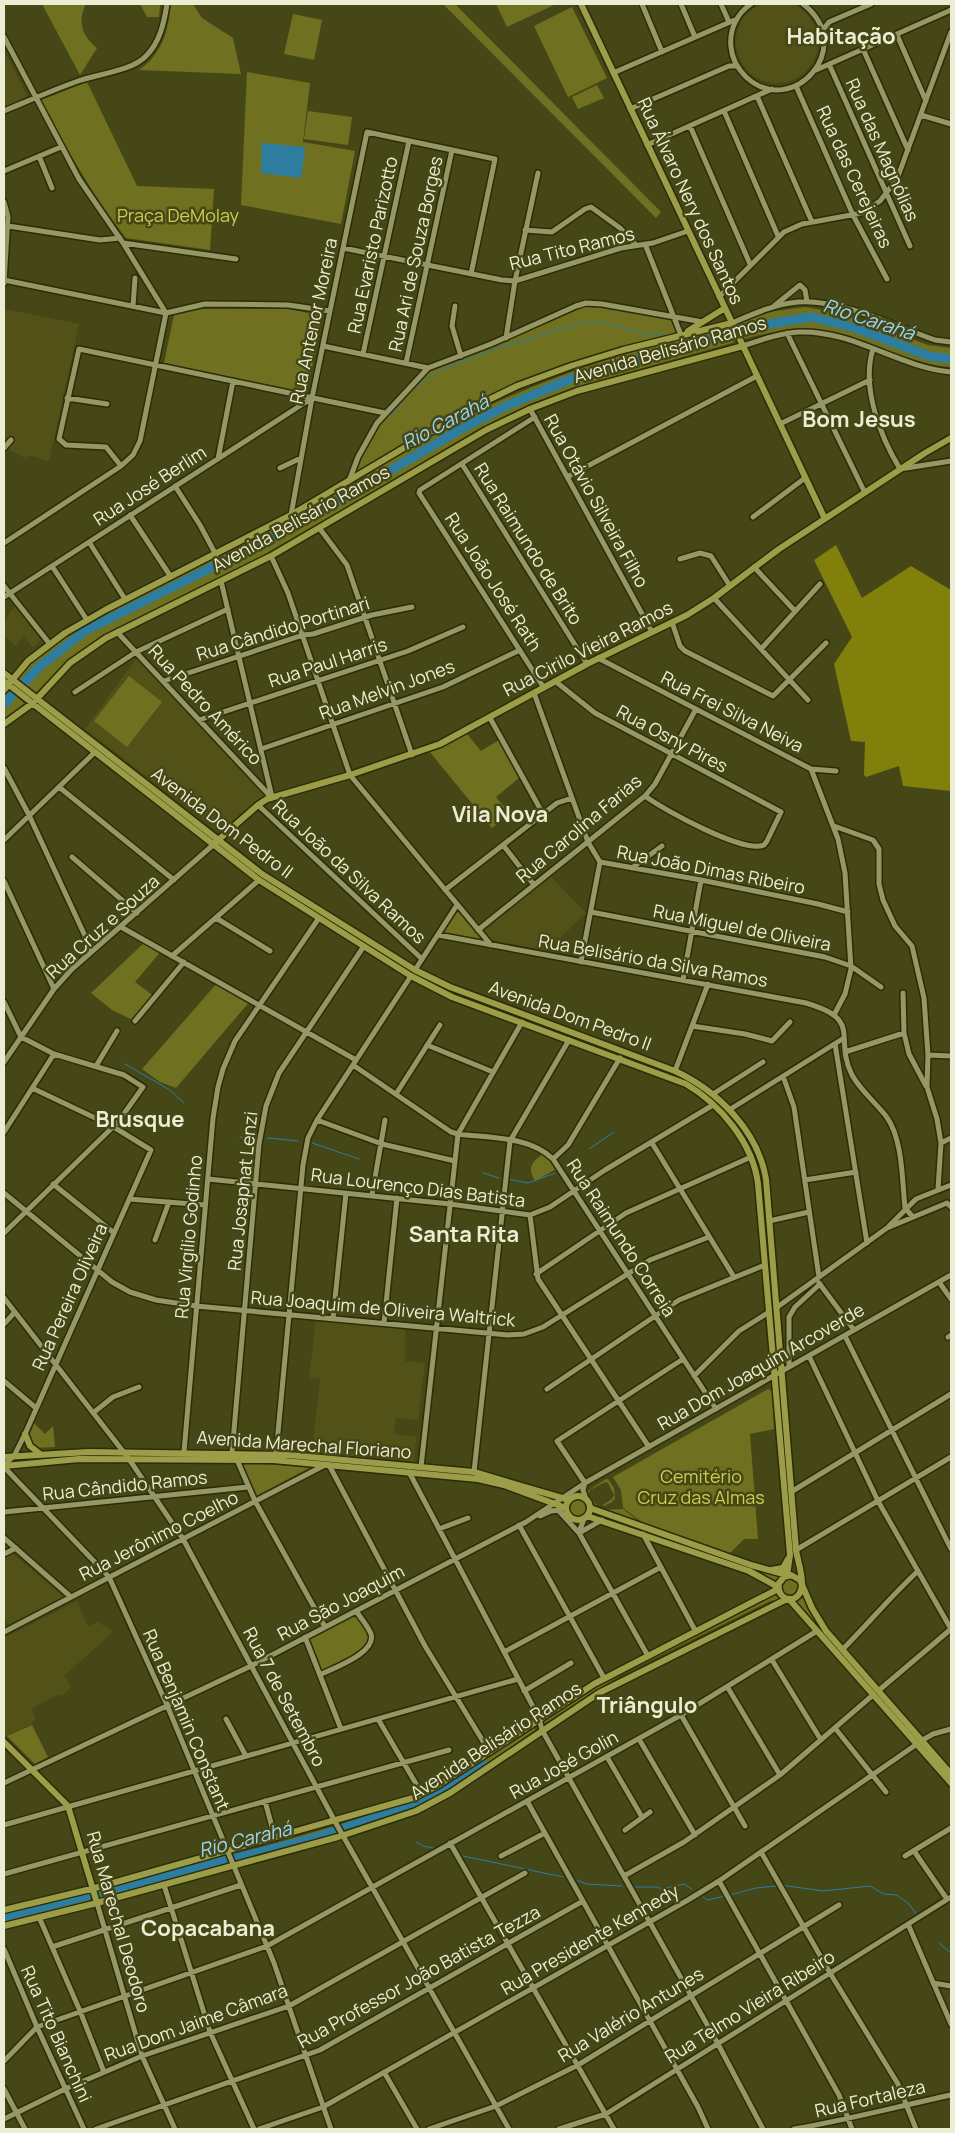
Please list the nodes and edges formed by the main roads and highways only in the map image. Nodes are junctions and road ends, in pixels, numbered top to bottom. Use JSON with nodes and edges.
{"nodes":[{"id":1,"x":580,"y":4,"type":"edge"},
{"id":2,"x":725,"y":308,"type":"junction"},
{"id":3,"x":732,"y":324,"type":"junction"},
{"id":4,"x":681,"y":336,"type":"junction"},
{"id":5,"x":743,"y":346,"type":"junction"},
{"id":6,"x":951,"y":438,"type":"edge"},
{"id":7,"x":825,"y":519,"type":"junction"},
{"id":8,"x":4,"y":673,"type":"edge"},
{"id":9,"x":9,"y":684,"type":"edge"},
{"id":10,"x":35,"y":701,"type":"junction"},
{"id":11,"x":4,"y":724,"type":"edge"},
{"id":12,"x":215,"y":843,"type":"junction"},
{"id":13,"x":25,"y":1434,"type":"road end"},
{"id":14,"x":40,"y":1453,"type":"junction"},
{"id":15,"x":4,"y":1457,"type":"edge"},
{"id":16,"x":4,"y":1466,"type":"edge"},
{"id":17,"x":568,"y":1497,"type":"junction"},
{"id":18,"x":590,"y":1508,"type":"junction"},
{"id":19,"x":564,"y":1510,"type":"junction"},
{"id":20,"x":586,"y":1518,"type":"junction"},
{"id":21,"x":790,"y":1555,"type":"junction"},
{"id":22,"x":750,"y":1568,"type":"junction"},
{"id":23,"x":764,"y":1570,"type":"junction"},
{"id":24,"x":787,"y":1576,"type":"junction"},
{"id":25,"x":802,"y":1583,"type":"junction"},
{"id":26,"x":778,"y":1588,"type":"junction"},
{"id":27,"x":788,"y":1599,"type":"junction"},
{"id":28,"x":876,"y":1693,"type":"junction"},
{"id":29,"x":4,"y":1742,"type":"edge"},
{"id":30,"x":919,"y":1742,"type":"junction"},
{"id":31,"x":951,"y":1774,"type":"edge"},
{"id":32,"x":951,"y":1783,"type":"edge"},
{"id":33,"x":339,"y":1829,"type":"junction"},
{"id":34,"x":93,"y":1890,"type":"junction"},
{"id":35,"x":96,"y":1902,"type":"junction"},
{"id":36,"x":4,"y":1910,"type":"edge"},
{"id":37,"x":4,"y":1926,"type":"edge"}],
"edges":[{"from":1,"to":2,"type":"main road","name":"Rua Álvaro Nery dos Santos"},
{"from":2,"to":3,"type":"main road","name":"Rua Álvaro Nery dos Santos"},
{"from":2,"to":4,"type":"main road"},
{"from":3,"to":4,"type":"main road","name":"Avenida Belisário Ramos"},
{"from":3,"to":5,"type":"main road","name":"Rua Álvaro Nery dos Santos"},
{"from":4,"to":9,"type":"main road","name":"Avenida Belisário Ramos"},
{"from":5,"to":7,"type":"main road","name":"Rua Álvaro Nery dos Santos"},
{"from":5,"to":10,"type":"main road","name":"Avenida Belisário Ramos"},
{"from":6,"to":7,"type":"main road","name":"Rua Cirilo Vieira Ramos"},
{"from":7,"to":12,"type":"main road","name":"Rua Cirilo Vieira Ramos"},
{"from":8,"to":9,"type":"main road","name":"Avenida Dom Pedro II"},
{"from":9,"to":10,"type":"main road","name":"Avenida Dom Pedro II"},
{"from":10,"to":11,"type":"main road","name":"Avenida Belisário Ramos"},
{"from":10,"to":12,"type":"main road","name":"Avenida Dom Pedro II"},
{"from":10,"to":12,"type":"main road","name":"Avenida Dom Pedro II"},
{"from":12,"to":21,"type":"main road","name":"Avenida Dom Pedro II"},
{"from":12,"to":25,"type":"main road","name":"Avenida Dom Pedro II"},
{"from":13,"to":14,"type":"main road"},
{"from":14,"to":15,"type":"main road","name":"Avenida Marechal Floriano"},
{"from":14,"to":17,"type":"main road","name":"Avenida Marechal Floriano"},
{"from":16,"to":19,"type":"main road","name":"Avenida Marechal Floriano"},
{"from":17,"to":18,"type":"main road"},
{"from":17,"to":19,"type":"main road"},
{"from":18,"to":20,"type":"main road"},
{"from":18,"to":22,"type":"main road"},
{"from":19,"to":20,"type":"main road"},
{"from":20,"to":22,"type":"main road"},
{"from":21,"to":23,"type":"main road"},
{"from":21,"to":24,"type":"main road","name":"Avenida Dom Pedro II"},
{"from":22,"to":23,"type":"main road"},
{"from":22,"to":26,"type":"main road"},
{"from":23,"to":24,"type":"main road"},
{"from":24,"to":25,"type":"main road"},
{"from":24,"to":26,"type":"main road"},
{"from":25,"to":27,"type":"main road"},
{"from":25,"to":28,"type":"main road","name":"Avenida Dom Pedro II"},
{"from":26,"to":27,"type":"main road"},
{"from":26,"to":33,"type":"main road","name":"Avenida Belisário Ramos"},
{"from":27,"to":28,"type":"main road"},
{"from":27,"to":33,"type":"main road","name":"Avenida Belisário Ramos"},
{"from":28,"to":30,"type":"main road"},
{"from":29,"to":34,"type":"main road","name":"Rua Marechal Deodoro"},
{"from":30,"to":31,"type":"main road"},
{"from":30,"to":32,"type":"main road"},
{"from":33,"to":34,"type":"main road","name":"Avenida Belisário Ramos"},
{"from":33,"to":35,"type":"main road","name":"Avenida Belisário Ramos"},
{"from":34,"to":35,"type":"main road","name":"Rua Marechal Deodoro"},
{"from":34,"to":36,"type":"main road","name":"Avenida Belisário Ramos"},
{"from":35,"to":37,"type":"main road","name":"Avenida Belisário Ramos"}]}
